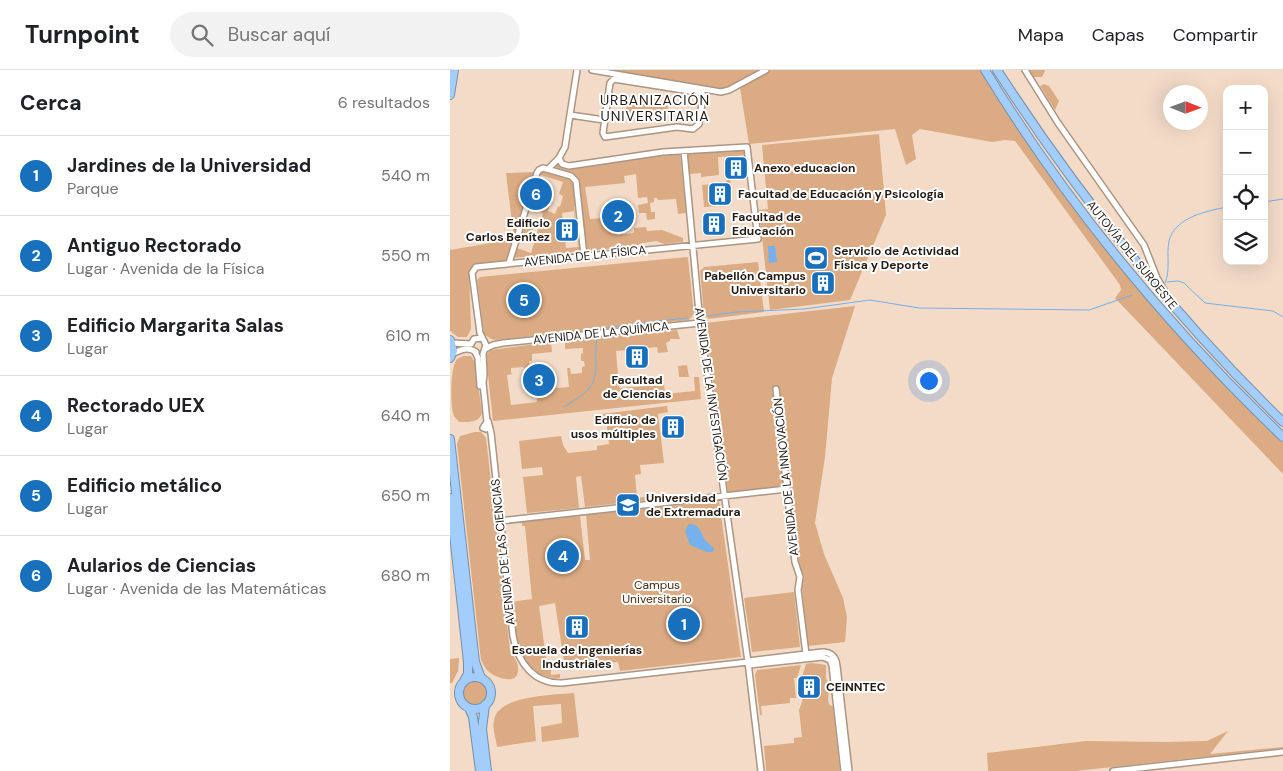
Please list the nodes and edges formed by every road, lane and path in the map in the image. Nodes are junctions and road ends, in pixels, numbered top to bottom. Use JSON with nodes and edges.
{"nodes":[{"id":1,"x":454,"y":70,"type":"edge"},
{"id":2,"x":577,"y":70,"type":"edge"},
{"id":3,"x":592,"y":70,"type":"edge"},
{"id":4,"x":766,"y":70,"type":"edge"},
{"id":5,"x":985,"y":70,"type":"edge"},
{"id":6,"x":997,"y":70,"type":"edge"},
{"id":7,"x":1025,"y":70,"type":"edge"},
{"id":8,"x":450,"y":95,"type":"edge"},
{"id":9,"x":570,"y":115,"type":"junction"},
{"id":10,"x":604,"y":120,"type":"junction"},
{"id":11,"x":684,"y":150,"type":"junction"},
{"id":12,"x":559,"y":158,"type":"junction"},
{"id":13,"x":548,"y":169,"type":"junction"},
{"id":14,"x":692,"y":245,"type":"junction"},
{"id":15,"x":584,"y":256,"type":"junction"},
{"id":16,"x":509,"y":263,"type":"junction"},
{"id":17,"x":1173,"y":305,"type":"junction"},
{"id":18,"x":700,"y":323,"type":"junction"},
{"id":19,"x":484,"y":339,"type":"junction"},
{"id":20,"x":451,"y":342,"type":"edge"},
{"id":21,"x":503,"y":343,"type":"junction"},
{"id":22,"x":473,"y":348,"type":"junction"},
{"id":23,"x":484,"y":350,"type":"junction"},
{"id":24,"x":451,"y":356,"type":"edge"},
{"id":25,"x":776,"y":389,"type":"dead end"},
{"id":26,"x":487,"y":419,"type":"junction"},
{"id":27,"x":1283,"y":422,"type":"edge"},
{"id":28,"x":485,"y":428,"type":"junction"},
{"id":29,"x":1283,"y":437,"type":"edge"},
{"id":30,"x":450,"y":439,"type":"edge"},
{"id":31,"x":491,"y":439,"type":"junction"},
{"id":32,"x":787,"y":489,"type":"junction"},
{"id":33,"x":725,"y":496,"type":"junction"},
{"id":34,"x":450,"y":498,"type":"edge"},
{"id":35,"x":500,"y":521,"type":"junction"},
{"id":36,"x":806,"y":654,"type":"junction"},
{"id":37,"x":748,"y":662,"type":"junction"},
{"id":38,"x":480,"y":678,"type":"junction"},
{"id":39,"x":464,"y":681,"type":"junction"},
{"id":40,"x":485,"y":705,"type":"junction"},
{"id":41,"x":468,"y":708,"type":"junction"},
{"id":42,"x":1283,"y":752,"type":"edge"},
{"id":43,"x":1172,"y":764,"type":"junction"},
{"id":44,"x":480,"y":771,"type":"edge"},
{"id":45,"x":487,"y":771,"type":"edge"},
{"id":46,"x":761,"y":771,"type":"edge"},
{"id":47,"x":844,"y":771,"type":"edge"},
{"id":48,"x":849,"y":771,"type":"edge"},
{"id":49,"x":1113,"y":771,"type":"edge"},
{"id":50,"x":1173,"y":771,"type":"edge"}],
"edges":[{"from":1,"to":8,"type":"highway"},
{"from":2,"to":9,"type":"street"},
{"from":3,"to":4,"type":"street"},
{"from":5,"to":29,"type":"highway","name":"AUTOVÍA DEL SUROESTE"},
{"from":6,"to":17,"type":"highway","name":"AUTOVÍA DEL SUROESTE"},
{"from":7,"to":17,"type":"street"},
{"from":9,"to":10,"type":"street"},
{"from":9,"to":12,"type":"street"},
{"from":10,"to":10,"type":"street"},
{"from":11,"to":12,"type":"street"},
{"from":11,"to":14,"type":"street","name":"AVENIDA DE LA INVESTIGACIÓN"},
{"from":11,"to":14,"type":"street","name":"AVENIDA DE LA FÍSICA"},
{"from":12,"to":13,"type":"street"},
{"from":13,"to":15,"type":"street"},
{"from":13,"to":16,"type":"street"},
{"from":14,"to":15,"type":"street","name":"AVENIDA DE LA FÍSICA"},
{"from":14,"to":18,"type":"street","name":"AVENIDA DE LA INVESTIGACIÓN"},
{"from":15,"to":16,"type":"street","name":"AVENIDA DE LA FÍSICA"},
{"from":16,"to":19,"type":"street","name":"AVENIDA DE LA FÍSICA"},
{"from":17,"to":27,"type":"highway","name":"AUTOVÍA DEL SUROESTE"},
{"from":18,"to":21,"type":"street","name":"AVENIDA DE LA QUÍMICA"},
{"from":18,"to":33,"type":"street","name":"AVENIDA DE LA INVESTIGACIÓN"},
{"from":19,"to":21,"type":"street","name":"AVENIDA DE LA QUÍMICA"},
{"from":19,"to":22,"type":"street"},
{"from":19,"to":23,"type":"street"},
{"from":20,"to":22,"type":"street"},
{"from":20,"to":24,"type":"highway"},
{"from":21,"to":23,"type":"street","name":"AVENIDA DE LA QUÍMICA"},
{"from":22,"to":23,"type":"street"},
{"from":22,"to":24,"type":"street"},
{"from":22,"to":28,"type":"street"},
{"from":23,"to":26,"type":"street","name":"AVENIDA DE LAS CIENCIAS"},
{"from":25,"to":32,"type":"street","name":"AVENIDA DE LA INNOVACIÓN"},
{"from":26,"to":28,"type":"street"},
{"from":26,"to":31,"type":"street","name":"AVENIDA DE LAS CIENCIAS"},
{"from":28,"to":31,"type":"street","name":"AVENIDA DE LAS CIENCIAS"},
{"from":30,"to":38,"type":"highway"},
{"from":31,"to":35,"type":"street","name":"AVENIDA DE LAS CIENCIAS"},
{"from":32,"to":33,"type":"street"},
{"from":32,"to":36,"type":"street","name":"AVENIDA DE LA INNOVACIÓN"},
{"from":33,"to":35,"type":"street"},
{"from":33,"to":37,"type":"street","name":"AVENIDA DE LA INVESTIGACIÓN"},
{"from":34,"to":39,"type":"highway"},
{"from":35,"to":37,"type":"street","name":"AVENIDA DE LAS CIENCIAS"},
{"from":36,"to":37,"type":"street"},
{"from":36,"to":48,"type":"street"},
{"from":37,"to":46,"type":"street","name":"AVENIDA DE LA INVESTIGACIÓN"},
{"from":37,"to":47,"type":"street"},
{"from":38,"to":39,"type":"highway"},
{"from":38,"to":40,"type":"highway"},
{"from":39,"to":41,"type":"highway"},
{"from":40,"to":41,"type":"highway"},
{"from":40,"to":45,"type":"highway"},
{"from":41,"to":44,"type":"highway"},
{"from":42,"to":43,"type":"street"},
{"from":43,"to":49,"type":"street"},
{"from":43,"to":50,"type":"street"}]}
